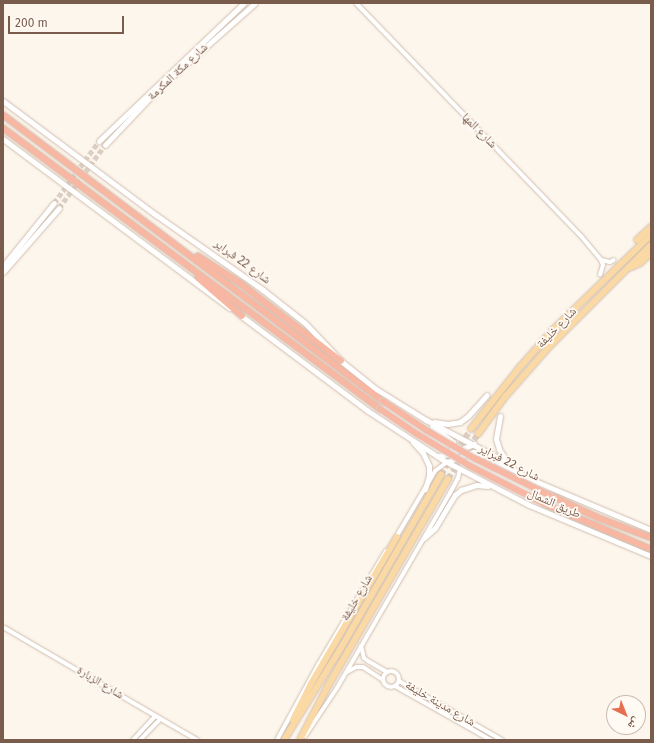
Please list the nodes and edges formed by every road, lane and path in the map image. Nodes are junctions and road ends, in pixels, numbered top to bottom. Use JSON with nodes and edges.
{"nodes":[{"id":1,"x":244,"y":3,"type":"edge"},
{"id":2,"x":255,"y":3,"type":"edge"},
{"id":3,"x":356,"y":3,"type":"edge"},
{"id":4,"x":3,"y":101,"type":"edge"},
{"id":5,"x":3,"y":115,"type":"edge"},
{"id":6,"x":3,"y":128,"type":"edge"},
{"id":7,"x":3,"y":139,"type":"edge"},
{"id":8,"x":98,"y":141,"type":"tunnel mouth"},
{"id":9,"x":105,"y":145,"type":"tunnel mouth"},
{"id":10,"x":54,"y":203,"type":"tunnel mouth"},
{"id":11,"x":59,"y":208,"type":"tunnel mouth"},
{"id":12,"x":651,"y":227,"type":"edge"},
{"id":13,"x":651,"y":235,"type":"edge"},
{"id":14,"x":637,"y":240,"type":"dead end"},
{"id":15,"x":651,"y":245,"type":"edge"},
{"id":16,"x":184,"y":249,"type":"junction"},
{"id":17,"x":651,"y":253,"type":"edge"},
{"id":18,"x":601,"y":260,"type":"junction"},
{"id":19,"x":614,"y":260,"type":"dead end"},
{"id":20,"x":181,"y":261,"type":"junction"},
{"id":21,"x":3,"y":266,"type":"edge"},
{"id":22,"x":627,"y":269,"type":"junction"},
{"id":23,"x":3,"y":272,"type":"edge"},
{"id":24,"x":600,"y":275,"type":"dead end"},
{"id":25,"x":242,"y":316,"type":"junction"},
{"id":26,"x":341,"y":361,"type":"junction"},
{"id":27,"x":487,"y":395,"type":"dead end"},
{"id":28,"x":418,"y":415,"type":"junction"},
{"id":29,"x":500,"y":416,"type":"dead end"},
{"id":30,"x":426,"y":420,"type":"junction"},
{"id":31,"x":470,"y":429,"type":"tunnel mouth"},
{"id":32,"x":453,"y":434,"type":"junction"},
{"id":33,"x":478,"y":434,"type":"tunnel mouth"},
{"id":34,"x":407,"y":435,"type":"junction"},
{"id":35,"x":461,"y":437,"type":"junction"},
{"id":36,"x":415,"y":440,"type":"junction"},
{"id":37,"x":474,"y":444,"type":"junction"},
{"id":38,"x":460,"y":450,"type":"junction"},
{"id":39,"x":482,"y":454,"type":"junction"},
{"id":40,"x":437,"y":456,"type":"junction"},
{"id":41,"x":461,"y":457,"type":"junction"},
{"id":42,"x":447,"y":462,"type":"junction"},
{"id":43,"x":508,"y":463,"type":"junction"},
{"id":44,"x":460,"y":469,"type":"junction"},
{"id":45,"x":515,"y":471,"type":"junction"},
{"id":46,"x":470,"y":474,"type":"junction"},
{"id":47,"x":441,"y":475,"type":"tunnel mouth"},
{"id":48,"x":448,"y":479,"type":"tunnel mouth"},
{"id":49,"x":492,"y":487,"type":"junction"},
{"id":50,"x":425,"y":489,"type":"junction"},
{"id":51,"x":549,"y":495,"type":"joint"},
{"id":52,"x":545,"y":504,"type":"joint"},
{"id":53,"x":651,"y":530,"type":"edge"},
{"id":54,"x":397,"y":537,"type":"junction"},
{"id":55,"x":424,"y":538,"type":"junction"},
{"id":56,"x":651,"y":538,"type":"edge"},
{"id":57,"x":651,"y":549,"type":"edge"},
{"id":58,"x":651,"y":556,"type":"edge"},
{"id":59,"x":3,"y":627,"type":"edge"},
{"id":60,"x":361,"y":646,"type":"junction"},
{"id":61,"x":346,"y":672,"type":"junction"},
{"id":62,"x":386,"y":672,"type":"junction"},
{"id":63,"x":383,"y":680,"type":"junction"},
{"id":64,"x":399,"y":680,"type":"junction"},
{"id":65,"x":395,"y":686,"type":"junction"},
{"id":66,"x":155,"y":716,"type":"junction"},
{"id":67,"x":160,"y":719,"type":"junction"},
{"id":68,"x":289,"y":732,"type":"junction"},
{"id":69,"x":133,"y":740,"type":"edge"},
{"id":70,"x":140,"y":740,"type":"edge"},
{"id":71,"x":197,"y":740,"type":"edge"},
{"id":72,"x":277,"y":740,"type":"edge"},
{"id":73,"x":284,"y":740,"type":"edge"},
{"id":74,"x":301,"y":740,"type":"edge"},
{"id":75,"x":491,"y":740,"type":"edge"},
{"id":76,"x":502,"y":740,"type":"edge"}],
"edges":[{"from":1,"to":8,"type":"main road","name":"شارع مكة المكرمة"},
{"from":2,"to":9,"type":"main road","name":"شارع مكة المكرمة"},
{"from":3,"to":18,"type":"street","name":"شارع المها"},
{"from":4,"to":26,"type":"main road","name":"شارع 22 فبراير"},
{"from":5,"to":16,"type":"highway","name":"شارع 22 فبراير"},
{"from":6,"to":20,"type":"highway","name":"شارع 22 فبراير"},
{"from":7,"to":25,"type":"main road"},
{"from":10,"to":21,"type":"main road"},
{"from":11,"to":23,"type":"main road"},
{"from":12,"to":14,"type":"main road"},
{"from":13,"to":31,"type":"main road","name":"شارع خليفة"},
{"from":15,"to":22,"type":"main road","name":"شارع خليفة"},
{"from":16,"to":26,"type":"highway"},
{"from":16,"to":51,"type":"highway","name":"شارع 22 فبراير","bridge":true},
{"from":17,"to":22,"type":"main road"},
{"from":18,"to":19,"type":"street"},
{"from":18,"to":24,"type":"street"},
{"from":20,"to":25,"type":"highway"},
{"from":20,"to":52,"type":"highway","name":"شارع 22 فبراير","bridge":true},
{"from":22,"to":33,"type":"main road","name":"شارع خليفة"},
{"from":25,"to":34,"type":"main road"},
{"from":26,"to":28,"type":"main road","name":"شارع 22 فبراير"},
{"from":27,"to":28,"type":"main road"},
{"from":28,"to":30,"type":"main road","name":"شارع 22 فبراير"},
{"from":29,"to":43,"type":"main road"},
{"from":30,"to":32,"type":"main road","name":"شارع 22 فبراير"},
{"from":30,"to":36,"type":"main road"},
{"from":32,"to":35,"type":"main road","name":"شارع 22 فبراير"},
{"from":32,"to":38,"type":"main road"},
{"from":34,"to":36,"type":"main road"},
{"from":34,"to":50,"type":"main road"},
{"from":35,"to":37,"type":"main road","name":"شارع 22 فبراير"},
{"from":35,"to":38,"type":"main road"},
{"from":36,"to":40,"type":"main road"},
{"from":37,"to":38,"type":"main road","name":"شارع 22 فبراير"},
{"from":37,"to":43,"type":"main road","name":"شارع 22 فبراير"},
{"from":38,"to":40,"type":"main road","name":"شارع 22 فبراير"},
{"from":38,"to":41,"type":"main road"},
{"from":39,"to":41,"type":"main road"},
{"from":39,"to":45,"type":"main road","name":"طريق الشمال"},
{"from":39,"to":46,"type":"main road"},
{"from":40,"to":42,"type":"main road","name":"طريق الشمال"},
{"from":41,"to":42,"type":"main road"},
{"from":41,"to":44,"type":"main road","name":"شارع 22 فبراير"},
{"from":41,"to":46,"type":"main road"},
{"from":42,"to":44,"type":"main road","name":"طريق الشمال"},
{"from":42,"to":50,"type":"street","name":"شارع خليفة"},
{"from":43,"to":45,"type":"main road"},
{"from":44,"to":46,"type":"main road","name":"طريق الشمال"},
{"from":44,"to":55,"type":"street","name":"شارع خليفة"},
{"from":45,"to":53,"type":"main road","name":"طريق الشمال"},
{"from":46,"to":49,"type":"main road","name":"طريق الشمال"},
{"from":47,"to":68,"type":"main road","name":"شارع خليفة"},
{"from":48,"to":74,"type":"main road","name":"شارع خليفة"},
{"from":49,"to":55,"type":"main road"},
{"from":49,"to":58,"type":"main road","name":"طريق الشمال"},
{"from":50,"to":54,"type":"street","name":"شارع خليفة"},
{"from":51,"to":56,"type":"highway","name":"طريق الشمال"},
{"from":52,"to":57,"type":"highway","name":"طريق الشمال"},
{"from":54,"to":68,"type":"main road"},
{"from":54,"to":72,"type":"street","name":"شارع خليفة"},
{"from":55,"to":60,"type":"street","name":"شارع خليفة"},
{"from":59,"to":66,"type":"street","name":"شارع الزبارة"},
{"from":60,"to":61,"type":"street","name":"شارع خليفة"},
{"from":60,"to":62,"type":"street"},
{"from":61,"to":63,"type":"street"},
{"from":61,"to":74,"type":"street","name":"شارع خليفة"},
{"from":62,"to":63,"type":"street"},
{"from":62,"to":64,"type":"street"},
{"from":63,"to":65,"type":"street"},
{"from":64,"to":65,"type":"street"},
{"from":64,"to":76,"type":"street","name":"شارع مدينة خليفة"},
{"from":65,"to":75,"type":"street","name":"شارع مدينة خليفة"},
{"from":66,"to":67,"type":"street","name":"شارع الزبارة"},
{"from":66,"to":69,"type":"street"},
{"from":67,"to":70,"type":"street"},
{"from":67,"to":71,"type":"street","name":"شارع الزبارة"},
{"from":68,"to":73,"type":"main road","name":"شارع خليفة"}]}
